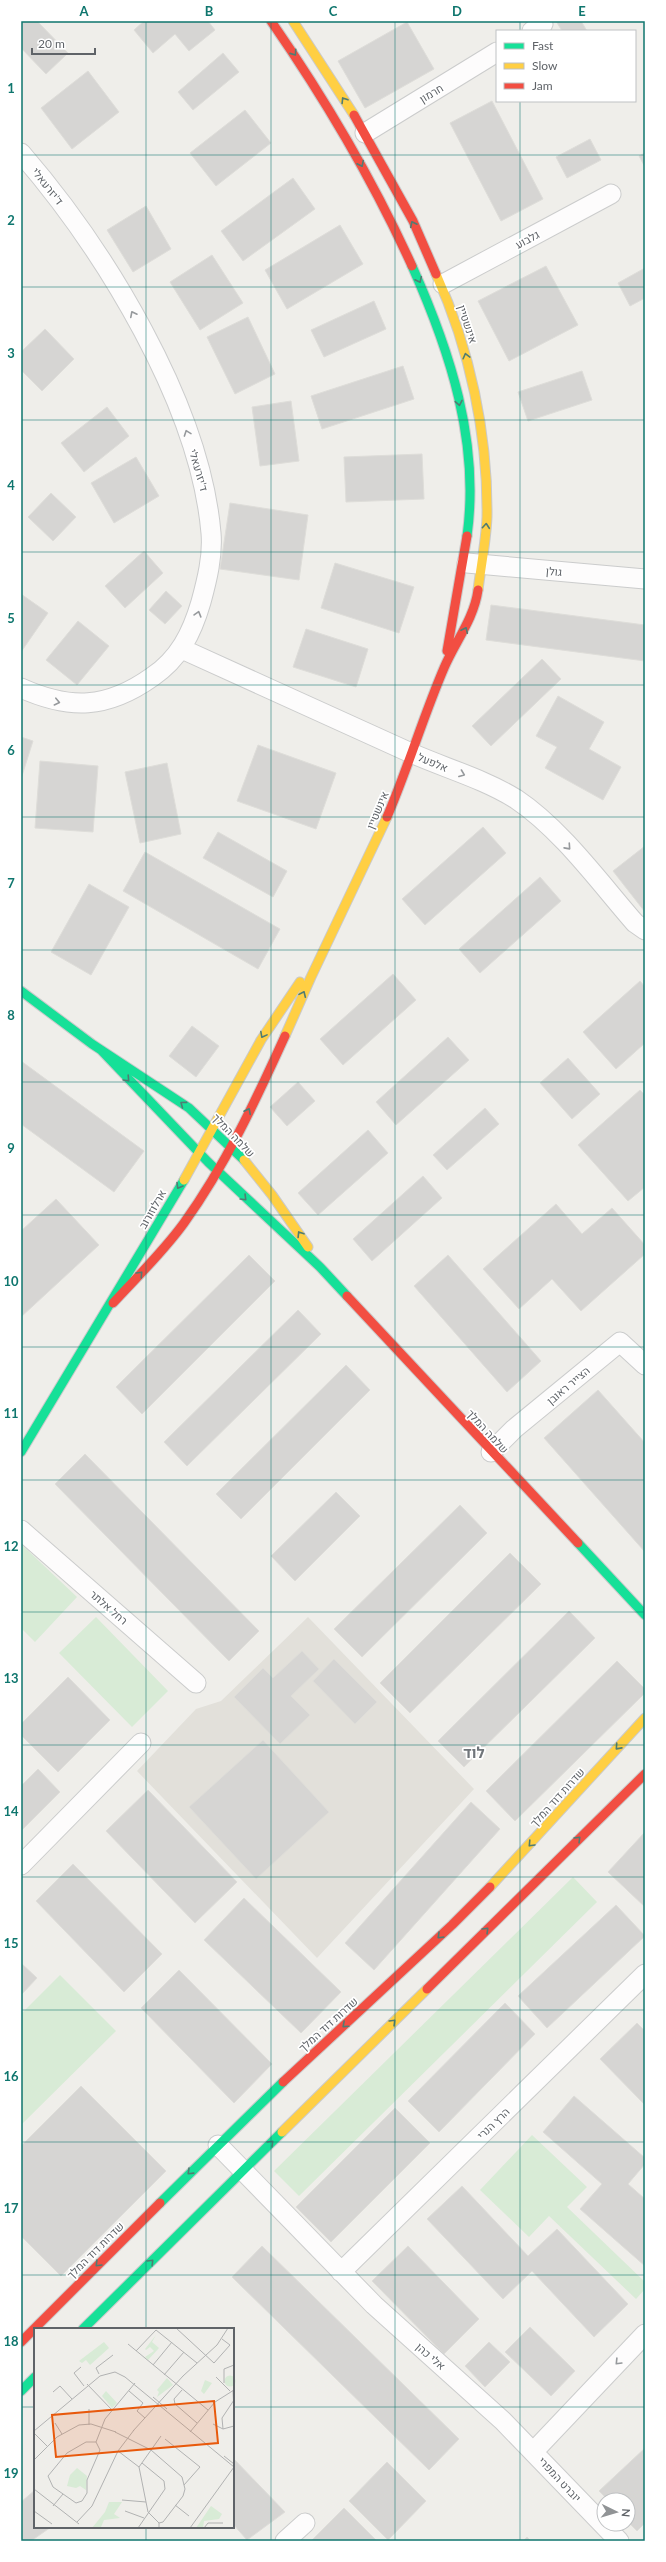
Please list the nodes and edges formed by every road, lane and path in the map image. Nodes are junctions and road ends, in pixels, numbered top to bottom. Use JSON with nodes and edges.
{"nodes":[{"id":1,"x":271,"y":21,"type":"edge"},
{"id":2,"x":293,"y":21,"type":"edge"},
{"id":3,"x":496,"y":53,"type":"edge"},
{"id":4,"x":365,"y":133,"type":"junction"},
{"id":5,"x":21,"y":153,"type":"edge"},
{"id":6,"x":612,"y":194,"type":"dead end"},
{"id":7,"x":443,"y":284,"type":"junction"},
{"id":8,"x":463,"y":563,"type":"junction"},
{"id":9,"x":483,"y":564,"type":"junction"},
{"id":10,"x":645,"y":579,"type":"edge"},
{"id":11,"x":182,"y":649,"type":"junction"},
{"id":12,"x":445,"y":664,"type":"junction"},
{"id":13,"x":21,"y":688,"type":"edge"},
{"id":14,"x":413,"y":754,"type":"junction"},
{"id":15,"x":645,"y":930,"type":"edge"},
{"id":16,"x":319,"y":959,"type":"junction"},
{"id":17,"x":21,"y":991,"type":"edge"},
{"id":18,"x":101,"y":1050,"type":"junction"},
{"id":19,"x":213,"y":1129,"type":"junction"},
{"id":20,"x":230,"y":1146,"type":"junction"},
{"id":21,"x":199,"y":1153,"type":"junction"},
{"id":22,"x":217,"y":1170,"type":"junction"},
{"id":23,"x":320,"y":1267,"type":"junction"},
{"id":24,"x":113,"y":1303,"type":"junction"},
{"id":25,"x":645,"y":1365,"type":"edge"},
{"id":26,"x":21,"y":1452,"type":"edge"},
{"id":27,"x":491,"y":1452,"type":"junction"},
{"id":28,"x":21,"y":1530,"type":"edge"},
{"id":29,"x":644,"y":1612,"type":"edge"},
{"id":30,"x":196,"y":1683,"type":"dead end"},
{"id":31,"x":645,"y":1718,"type":"edge"},
{"id":32,"x":140,"y":1743,"type":"dead end"},
{"id":33,"x":645,"y":1774,"type":"edge"},
{"id":34,"x":21,"y":1865,"type":"edge"},
{"id":35,"x":645,"y":1974,"type":"edge"},
{"id":36,"x":218,"y":2144,"type":"junction"},
{"id":37,"x":243,"y":2171,"type":"junction"},
{"id":38,"x":341,"y":2272,"type":"junction"},
{"id":39,"x":35,"y":2328,"type":"edge"},
{"id":40,"x":84,"y":2328,"type":"edge"},
{"id":41,"x":34,"y":2329,"type":"edge"},
{"id":42,"x":645,"y":2334,"type":"edge"},
{"id":43,"x":21,"y":2342,"type":"edge"},
{"id":44,"x":34,"y":2378,"type":"edge"},
{"id":45,"x":21,"y":2391,"type":"edge"},
{"id":46,"x":534,"y":2451,"type":"junction"},
{"id":47,"x":305,"y":2523,"type":"dead end"},
{"id":48,"x":285,"y":2541,"type":"edge"},
{"id":49,"x":619,"y":2541,"type":"edge"}],
"edges":[{"from":1,"to":8,"type":"street","name":"אינשטיין","one_way":true},
{"from":4,"to":2,"type":"street","name":"אינשטיין","one_way":true},
{"from":3,"to":4,"type":"street","name":"חרמון"},
{"from":7,"to":4,"type":"street","name":"אינשטיין","one_way":true},
{"from":11,"to":5,"type":"street","name":"ד'יזרעאלי","one_way":true},
{"from":6,"to":7,"type":"street","name":"גלבוע"},
{"from":9,"to":7,"type":"street","name":"אינשטיין","one_way":true},
{"from":8,"to":9,"type":"street","name":"גולן"},
{"from":8,"to":12,"type":"street","name":"אינשטיין"},
{"from":9,"to":10,"type":"street","name":"גולן"},
{"from":12,"to":9,"type":"street","name":"אינשטיין","one_way":true},
{"from":13,"to":11,"type":"street","name":"ד'יזרעאלי","one_way":true},
{"from":11,"to":14,"type":"street","name":"אלפעל"},
{"from":12,"to":14,"type":"street","name":"אינשטיין"},
{"from":14,"to":15,"type":"street","name":"אלפעל","one_way":true},
{"from":14,"to":16,"type":"street","name":"אינשטיין"},
{"from":16,"to":19,"type":"street","name":"אינשטיין","one_way":true},
{"from":20,"to":16,"type":"street","name":"אינשטיין","one_way":true},
{"from":17,"to":18,"type":"street","name":"שלמה המלך"},
{"from":19,"to":18,"type":"street","name":"שלמה המלך","one_way":true},
{"from":18,"to":21,"type":"street","name":"שלמה המלך","one_way":true},
{"from":19,"to":20,"type":"street","name":"שלמה המלך"},
{"from":19,"to":21,"type":"street","name":"ארלוזורוב"},
{"from":20,"to":22,"type":"street","name":"אינשטיין"},
{"from":23,"to":20,"type":"street","name":"שלמה המלך","one_way":true},
{"from":21,"to":22,"type":"street","name":"שלמה המלך"},
{"from":21,"to":24,"type":"street","name":"ארלוזורוב","one_way":true},
{"from":22,"to":23,"type":"street","name":"שלמה המלך","one_way":true},
{"from":24,"to":22,"type":"street","name":"ארלוזורוב","one_way":true},
{"from":23,"to":27,"type":"street","name":"שלמה המלך"},
{"from":24,"to":26,"type":"street","name":"ארלוזורוב"},
{"from":25,"to":27,"type":"street","name":"הצייר ראובן"},
{"from":27,"to":29,"type":"street","name":"שלמה המלך"},
{"from":28,"to":30,"type":"street","name":"רחל אלתר"},
{"from":31,"to":36,"type":"street","name":"שדרות דוד המלך","one_way":true},
{"from":32,"to":34,"type":"street"},
{"from":37,"to":33,"type":"street","one_way":true},
{"from":35,"to":38,"type":"street","name":"הרץ הנרי"},
{"from":36,"to":37,"type":"street","name":"אלי כהן"},
{"from":36,"to":39,"type":"street","name":"שדרות דוד המלך","one_way":true},
{"from":37,"to":38,"type":"street","name":"אלי כהן"},
{"from":40,"to":37,"type":"street","one_way":true},
{"from":38,"to":46,"type":"street","name":"אלי כהן"},
{"from":41,"to":43,"type":"street","name":"שדרות דוד המלך","one_way":true},
{"from":42,"to":46,"type":"street","one_way":true},
{"from":44,"to":45,"type":"street"},
{"from":46,"to":49,"type":"street","name":"יוברט המפרי"},
{"from":47,"to":48,"type":"street"}]}
